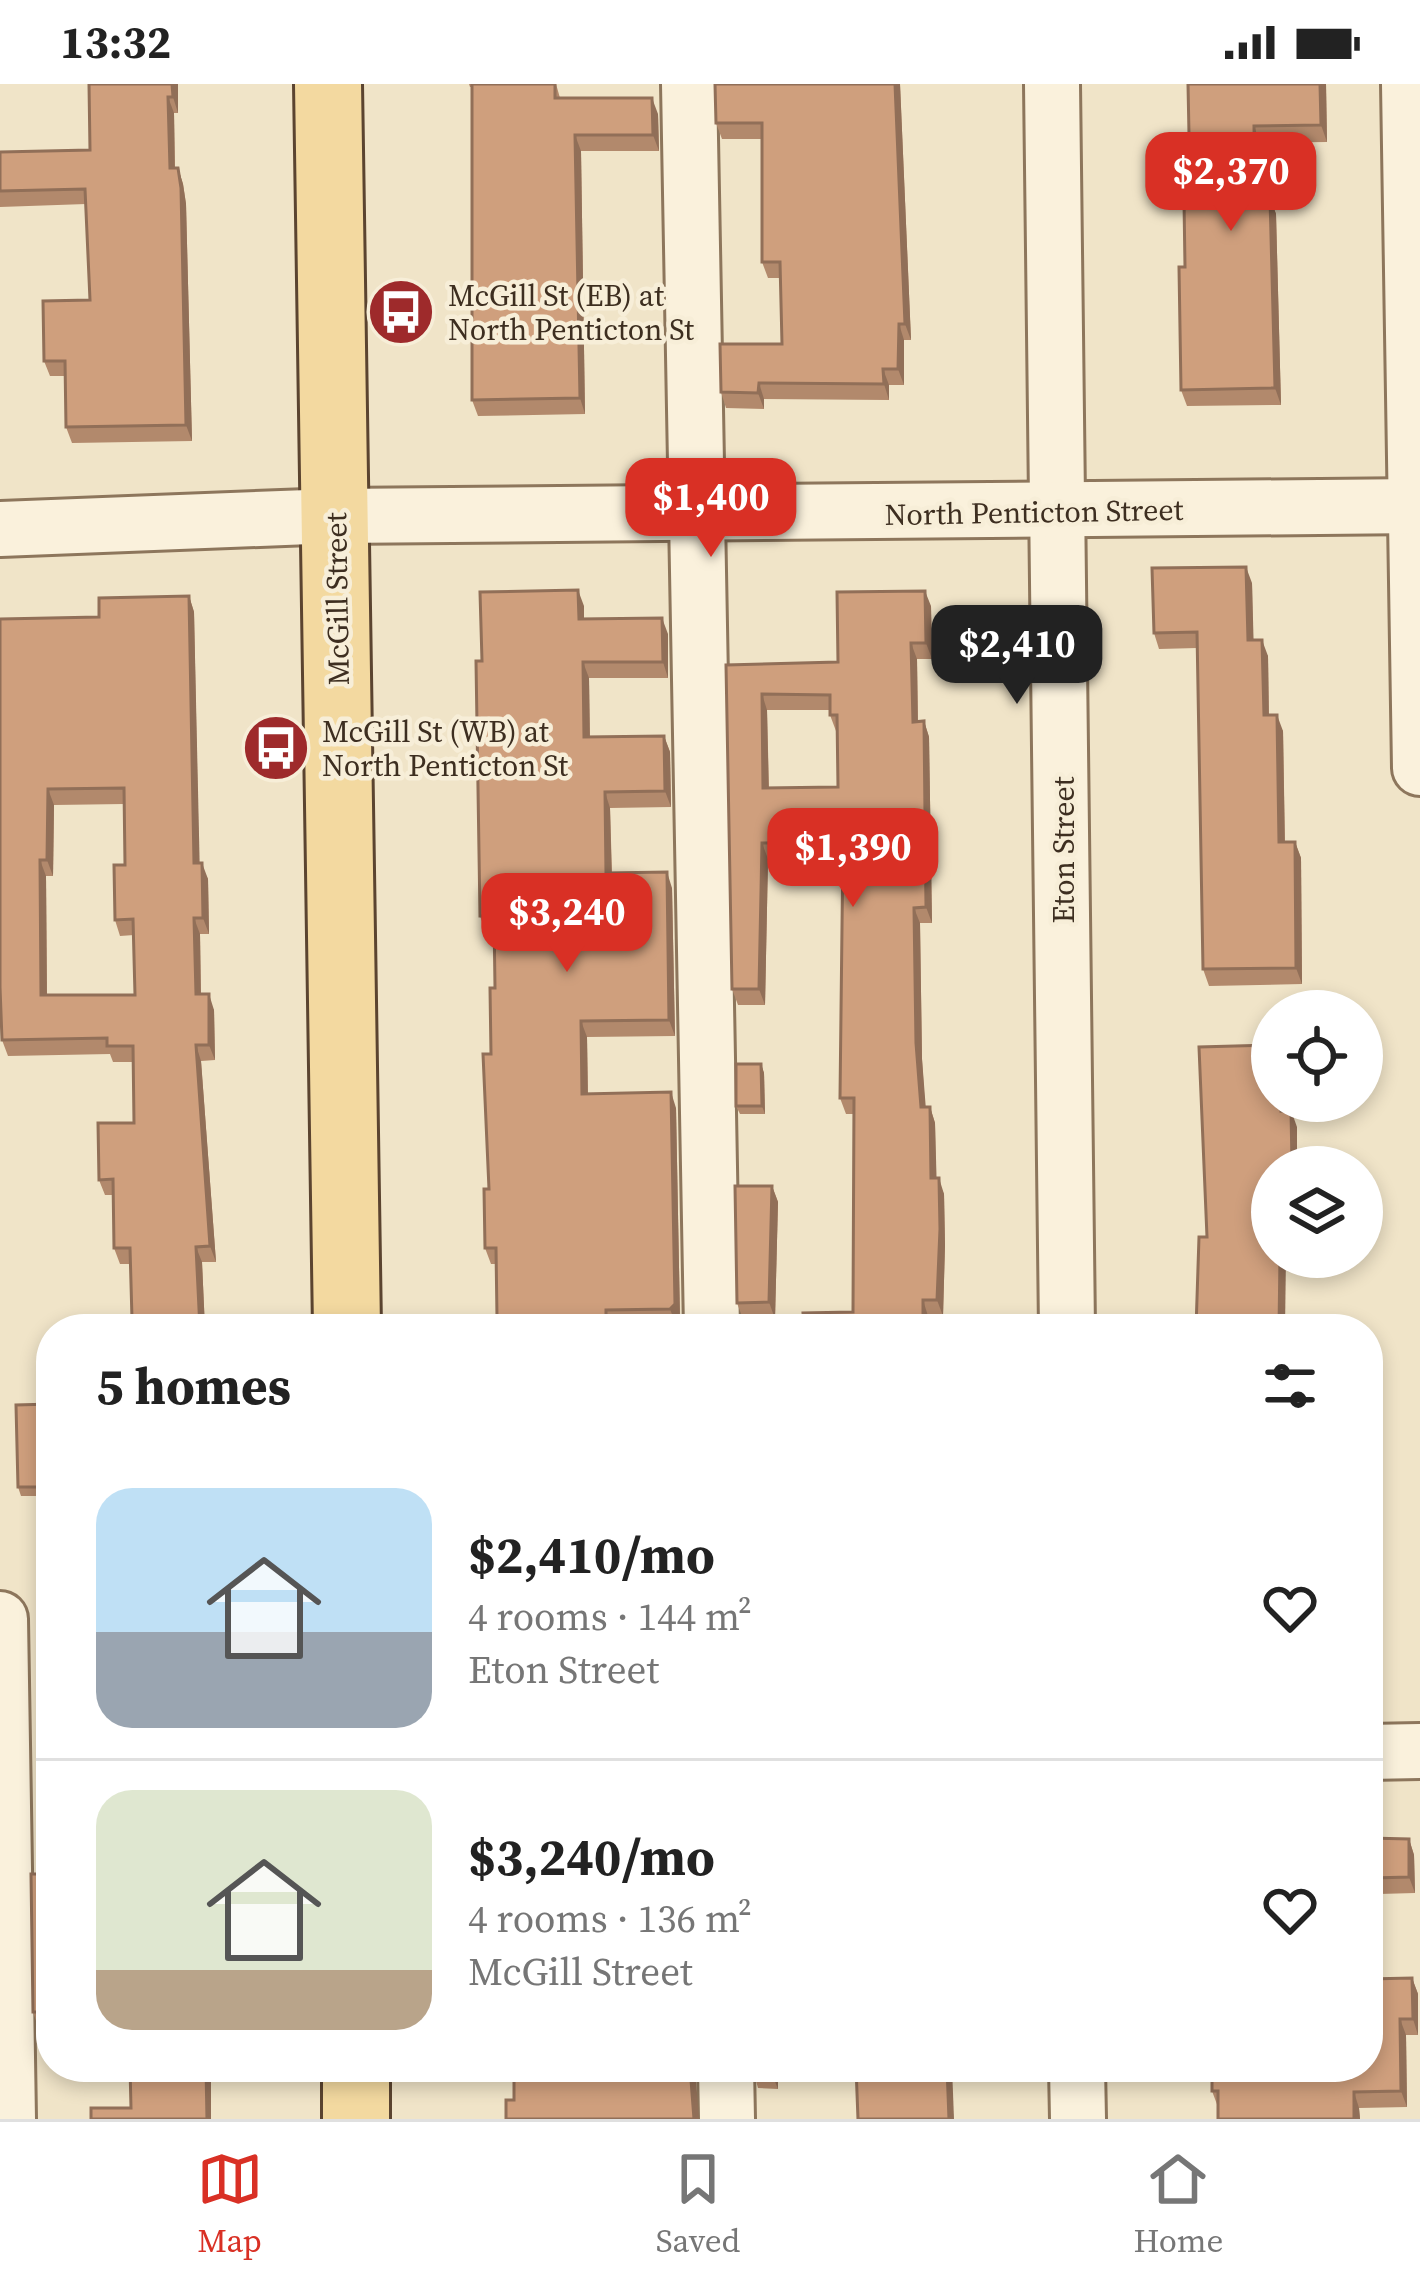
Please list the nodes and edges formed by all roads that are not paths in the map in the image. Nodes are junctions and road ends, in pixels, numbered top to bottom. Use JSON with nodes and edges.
{"nodes":[{"id":1,"x":328,"y":84,"type":"edge"},
{"id":2,"x":689,"y":84,"type":"edge"},
{"id":3,"x":1052,"y":84,"type":"edge"},
{"id":4,"x":1409,"y":84,"type":"edge"},
{"id":5,"x":1418,"y":507,"type":"edge"},
{"id":6,"x":1061,"y":512,"type":"junction"},
{"id":7,"x":696,"y":515,"type":"junction"},
{"id":8,"x":335,"y":516,"type":"junction"},
{"id":9,"x":0,"y":529,"type":"edge"},
{"id":10,"x":1420,"y":768,"type":"edge"},
{"id":11,"x":347,"y":1314,"type":"edge"},
{"id":12,"x":712,"y":1314,"type":"edge"},
{"id":13,"x":1067,"y":1314,"type":"edge"},
{"id":14,"x":0,"y":1619,"type":"edge"},
{"id":15,"x":1420,"y":1751,"type":"edge"},
{"id":16,"x":1383,"y":1752,"type":"edge"},
{"id":17,"x":18,"y":1767,"type":"edge"},
{"id":18,"x":356,"y":2082,"type":"edge"},
{"id":19,"x":726,"y":2082,"type":"edge"},
{"id":20,"x":1077,"y":2082,"type":"edge"},
{"id":21,"x":8,"y":2119,"type":"edge"},
{"id":22,"x":356,"y":2119,"type":"edge"},
{"id":23,"x":727,"y":2119,"type":"edge"},
{"id":24,"x":1078,"y":2119,"type":"edge"}],
"edges":[{"from":1,"to":8,"type":"main road","name":"McGill Street"},
{"from":2,"to":7,"type":"street"},
{"from":3,"to":6,"type":"street","name":"Eton Street"},
{"from":4,"to":5,"type":"street"},
{"from":5,"to":6,"type":"street","name":"North Penticton Street"},
{"from":5,"to":10,"type":"street"},
{"from":6,"to":7,"type":"street","name":"North Penticton Street"},
{"from":6,"to":13,"type":"street","name":"Eton Street"},
{"from":7,"to":8,"type":"street","name":"North Penticton Street"},
{"from":7,"to":12,"type":"street"},
{"from":8,"to":9,"type":"street","name":"North Penticton Street"},
{"from":8,"to":11,"type":"main road","name":"McGill Street"},
{"from":14,"to":17,"type":"street"},
{"from":15,"to":16,"type":"street"},
{"from":17,"to":21,"type":"street"},
{"from":18,"to":22,"type":"main road"},
{"from":19,"to":23,"type":"street"},
{"from":20,"to":24,"type":"street"}]}
